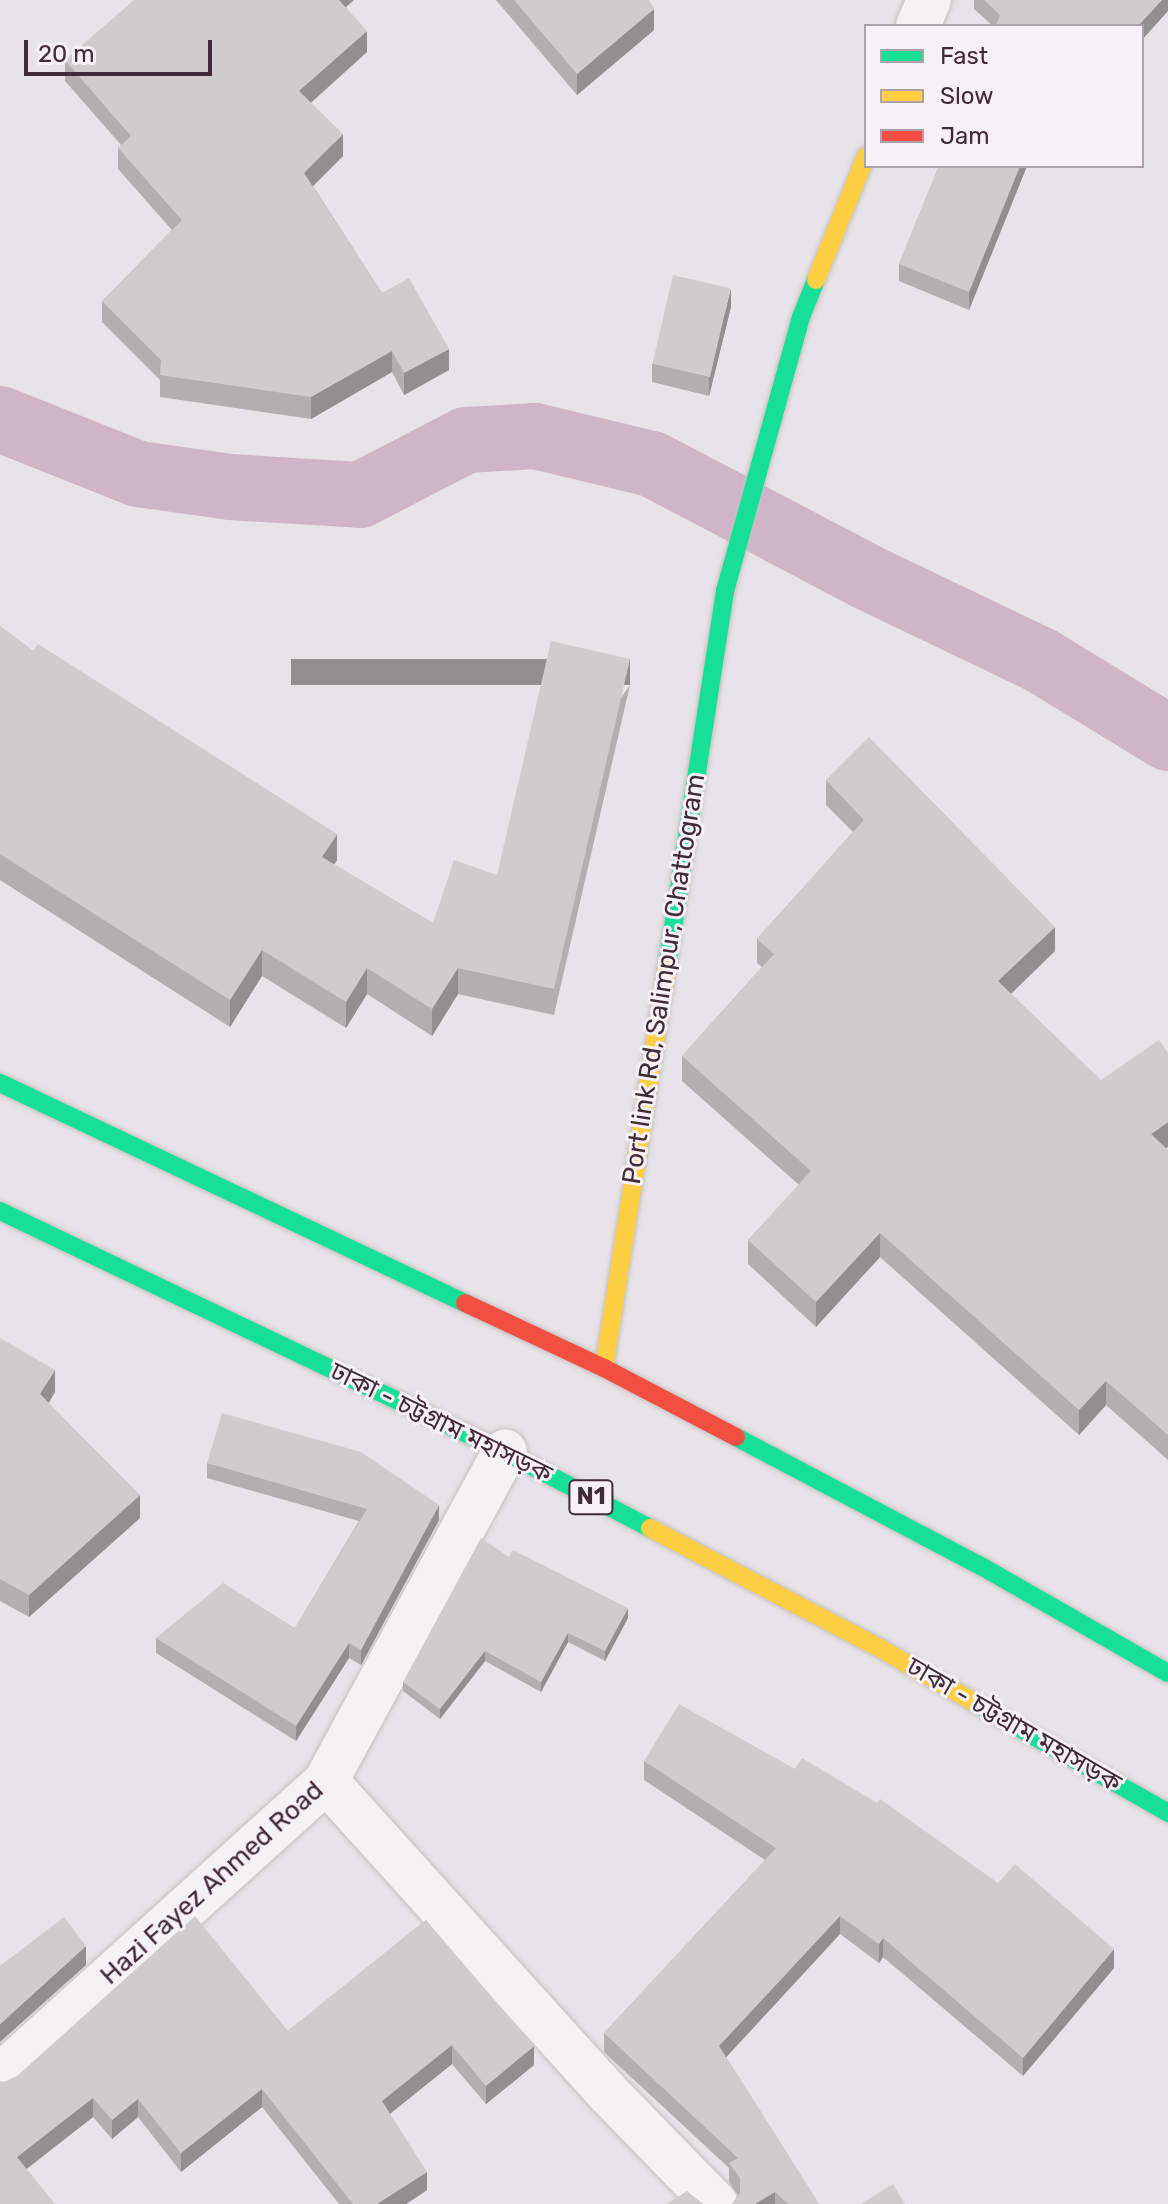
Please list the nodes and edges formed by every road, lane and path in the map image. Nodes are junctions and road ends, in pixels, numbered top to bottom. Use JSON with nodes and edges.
{"nodes":[{"id":1,"x":929,"y":0,"type":"edge"},
{"id":2,"x":919,"y":24,"type":"edge"},
{"id":3,"x":864,"y":161,"type":"edge"},
{"id":4,"x":0,"y":1083,"type":"edge"},
{"id":5,"x":0,"y":1211,"type":"edge"},
{"id":6,"x":604,"y":1368,"type":"junction"},
{"id":7,"x":505,"y":1452,"type":"junction"},
{"id":8,"x":1168,"y":1673,"type":"edge"},
{"id":9,"x":326,"y":1781,"type":"junction"},
{"id":10,"x":1168,"y":1813,"type":"edge"},
{"id":11,"x":0,"y":2076,"type":"edge"},
{"id":12,"x":716,"y":2204,"type":"edge"}],
"edges":[{"from":1,"to":2,"type":"street"},
{"from":3,"to":6,"type":"main road","name":"Port link Rd, Salimpur, Chattogram"},
{"from":4,"to":6,"type":"main road"},
{"from":5,"to":7,"type":"main road","name":"ঢাকা - চট্টগ্রাম মহাসড়ক","number":"N1"},
{"from":6,"to":8,"type":"main road"},
{"from":7,"to":9,"type":"street","name":"Hazi Fayez Ahmed Road"},
{"from":7,"to":10,"type":"main road","name":"ঢাকা - চট্টগ্রাম মহাসড়ক","number":"N1"},
{"from":9,"to":11,"type":"street","name":"Hazi Fayez Ahmed Road"},
{"from":9,"to":12,"type":"street"}]}
